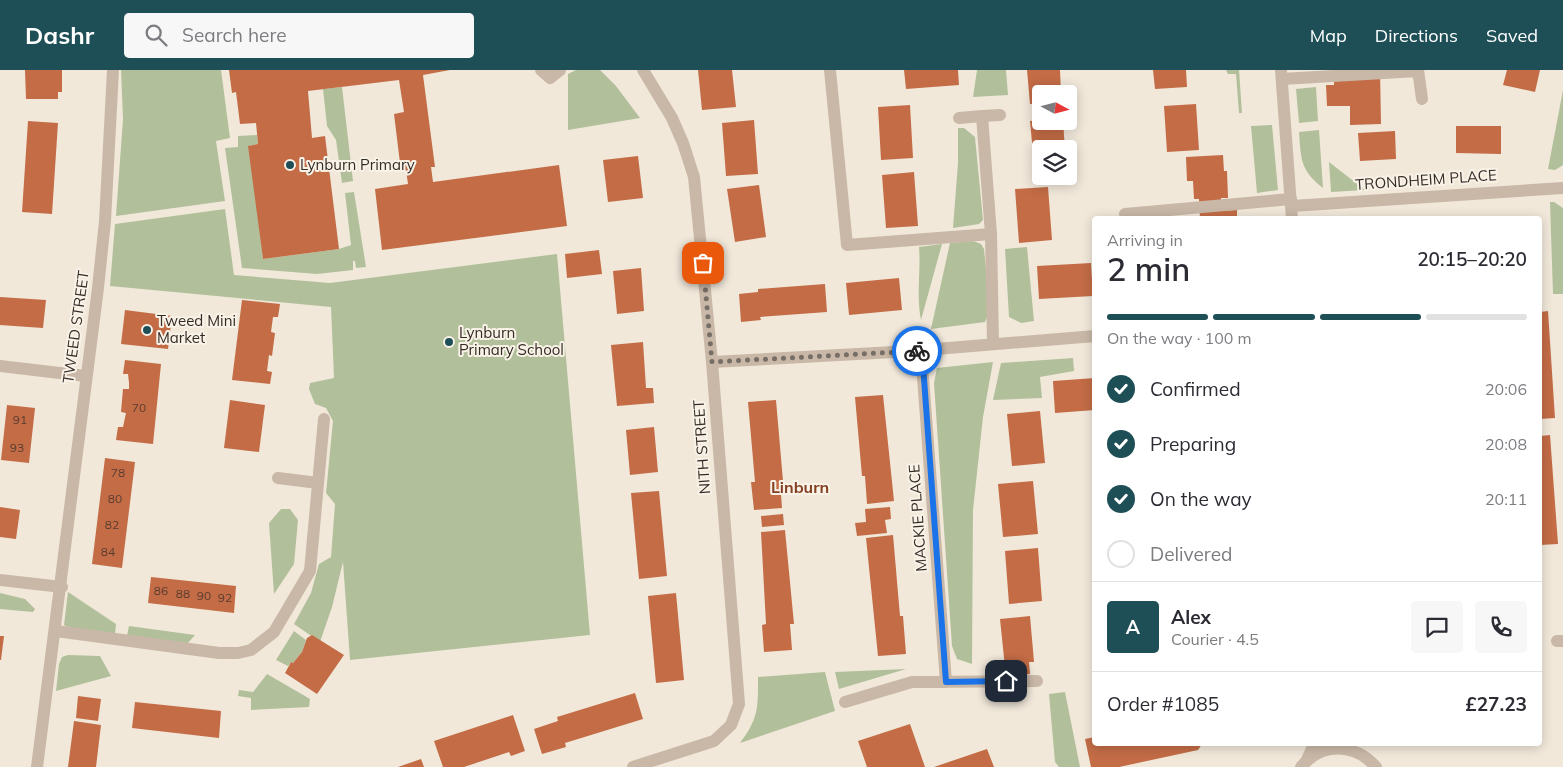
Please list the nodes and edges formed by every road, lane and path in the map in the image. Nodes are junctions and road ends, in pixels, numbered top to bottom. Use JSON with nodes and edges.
{"nodes":[{"id":1,"x":113,"y":70,"type":"edge"},
{"id":2,"x":542,"y":70,"type":"edge"},
{"id":3,"x":560,"y":70,"type":"edge"},
{"id":4,"x":643,"y":70,"type":"edge"},
{"id":5,"x":830,"y":70,"type":"edge"},
{"id":6,"x":1418,"y":71,"type":"edge"},
{"id":7,"x":1282,"y":75,"type":"edge"},
{"id":8,"x":1422,"y":100,"type":"dead end"},
{"id":9,"x":1000,"y":114,"type":"dead end"},
{"id":10,"x":982,"y":116,"type":"junction"},
{"id":11,"x":959,"y":118,"type":"dead end"},
{"id":12,"x":1563,"y":188,"type":"edge"},
{"id":13,"x":1291,"y":202,"type":"junction"},
{"id":14,"x":1125,"y":214,"type":"dead end"},
{"id":15,"x":1292,"y":216,"type":"edge"},
{"id":16,"x":991,"y":234,"type":"junction"},
{"id":17,"x":1092,"y":336,"type":"edge"},
{"id":18,"x":993,"y":344,"type":"junction"},
{"id":19,"x":922,"y":351,"type":"junction"},
{"id":20,"x":712,"y":362,"type":"junction"},
{"id":21,"x":0,"y":366,"type":"edge"},
{"id":22,"x":85,"y":376,"type":"junction"},
{"id":23,"x":324,"y":419,"type":"dead end"},
{"id":24,"x":278,"y":478,"type":"dead end"},
{"id":25,"x":318,"y":483,"type":"junction"},
{"id":26,"x":0,"y":580,"type":"edge"},
{"id":27,"x":62,"y":587,"type":"junction"},
{"id":28,"x":56,"y":631,"type":"junction"},
{"id":29,"x":1037,"y":681,"type":"dead end"},
{"id":30,"x":946,"y":682,"type":"junction"},
{"id":31,"x":845,"y":702,"type":"dead end"},
{"id":32,"x":1313,"y":746,"type":"edge"},
{"id":33,"x":1358,"y":748,"type":"edge"},
{"id":34,"x":1304,"y":763,"type":"edge"},
{"id":35,"x":37,"y":767,"type":"edge"},
{"id":36,"x":633,"y":767,"type":"edge"},
{"id":37,"x":1376,"y":767,"type":"edge"}],
"edges":[{"from":1,"to":22,"type":"street","name":"TWEED STREET"},
{"from":2,"to":3,"type":"street"},
{"from":4,"to":20,"type":"street","name":"NITH STREET"},
{"from":5,"to":16,"type":"street"},
{"from":6,"to":7,"type":"street"},
{"from":6,"to":8,"type":"street"},
{"from":7,"to":13,"type":"street"},
{"from":9,"to":10,"type":"street"},
{"from":10,"to":11,"type":"street"},
{"from":10,"to":16,"type":"street"},
{"from":12,"to":13,"type":"street","name":"TRONDHEIM PLACE"},
{"from":13,"to":14,"type":"street","name":"TRONDHEIM PLACE"},
{"from":13,"to":15,"type":"street"},
{"from":16,"to":18,"type":"street"},
{"from":17,"to":18,"type":"street"},
{"from":18,"to":19,"type":"street"},
{"from":19,"to":20,"type":"street"},
{"from":19,"to":30,"type":"street","name":"MACKIE PLACE"},
{"from":20,"to":36,"type":"street","name":"NITH STREET"},
{"from":21,"to":22,"type":"street"},
{"from":22,"to":27,"type":"street","name":"TWEED STREET"},
{"from":23,"to":25,"type":"street"},
{"from":24,"to":25,"type":"street"},
{"from":25,"to":28,"type":"street"},
{"from":26,"to":27,"type":"street"},
{"from":27,"to":28,"type":"street","name":"TWEED STREET"},
{"from":28,"to":35,"type":"street","name":"TWEED STREET"},
{"from":29,"to":30,"type":"street"},
{"from":30,"to":31,"type":"street"},
{"from":32,"to":34,"type":"street"},
{"from":33,"to":34,"type":"street"},
{"from":33,"to":37,"type":"street"}]}
